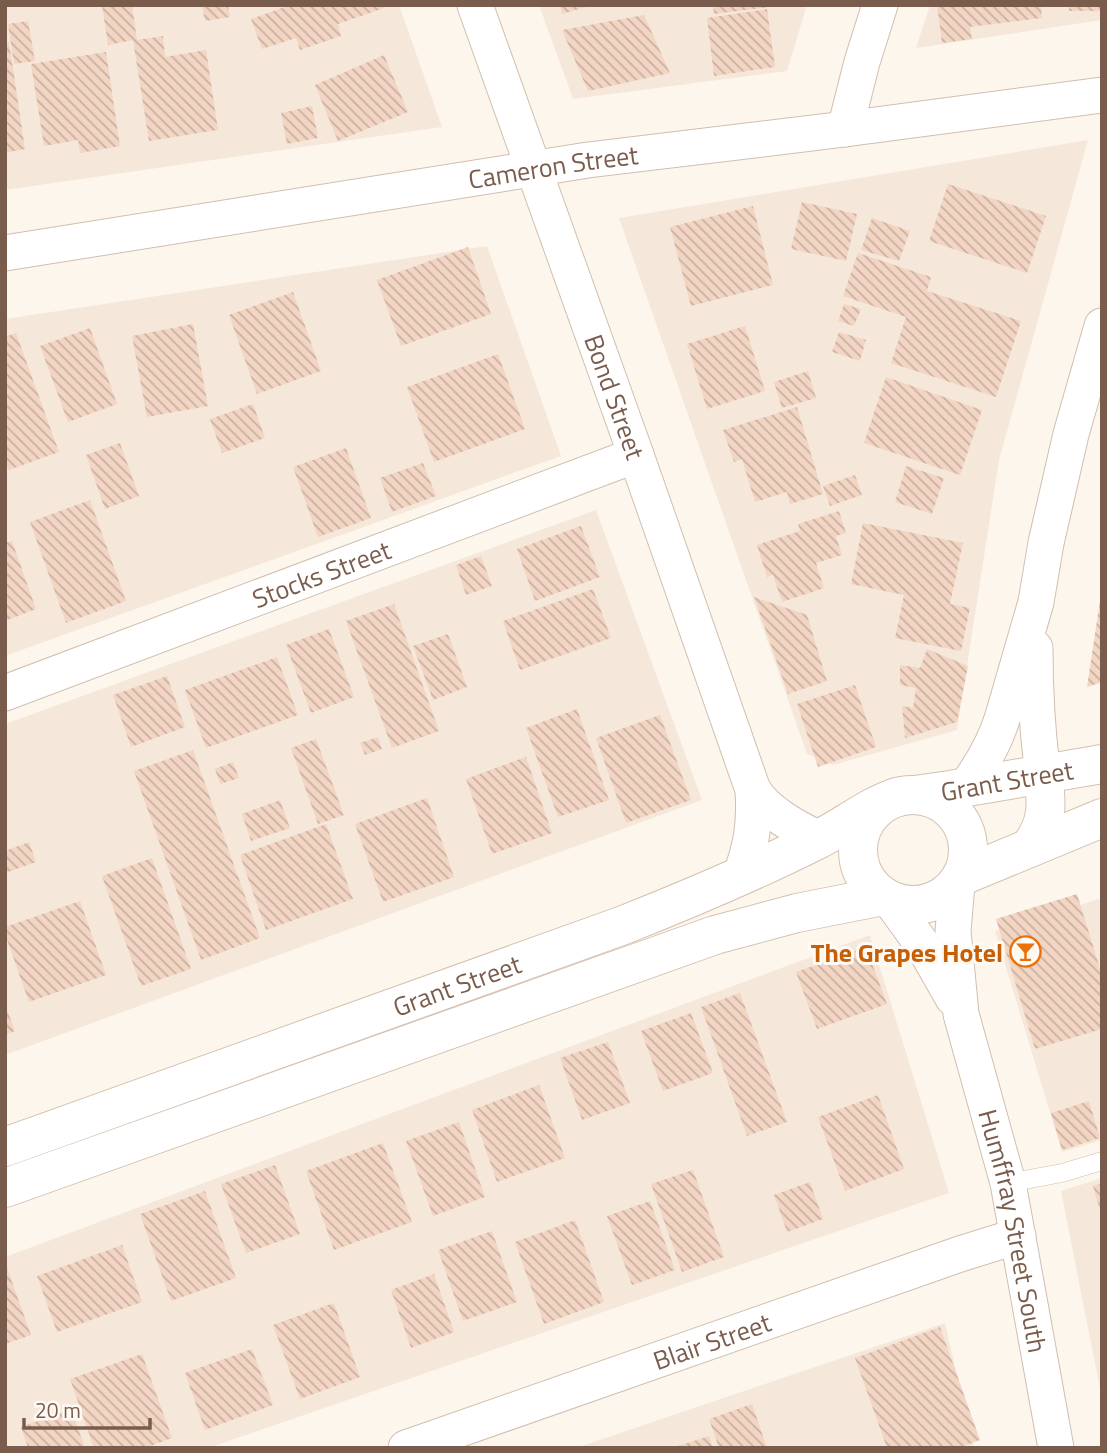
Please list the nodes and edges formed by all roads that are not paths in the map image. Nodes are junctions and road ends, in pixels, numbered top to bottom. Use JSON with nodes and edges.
{"nodes":[{"id":1,"x":475,"y":5,"type":"edge"},
{"id":2,"x":880,"y":5,"type":"edge"},
{"id":3,"x":1102,"y":95,"type":"edge"},
{"id":4,"x":845,"y":129,"type":"junction"},
{"id":5,"x":534,"y":169,"type":"junction"},
{"id":6,"x":5,"y":253,"type":"edge"},
{"id":7,"x":1102,"y":326,"type":"edge"},
{"id":8,"x":636,"y":456,"type":"junction"},
{"id":9,"x":1036,"y":602,"type":"junction"},
{"id":10,"x":5,"y":693,"type":"edge"},
{"id":11,"x":1102,"y":764,"type":"edge"},
{"id":12,"x":1043,"y":774,"type":"junction"},
{"id":13,"x":965,"y":788,"type":"junction"},
{"id":14,"x":753,"y":790,"type":"junction"},
{"id":15,"x":905,"y":796,"type":"junction"},
{"id":16,"x":1102,"y":818,"type":"edge"},
{"id":17,"x":819,"y":839,"type":"junction"},
{"id":18,"x":1029,"y":848,"type":"junction"},
{"id":19,"x":740,"y":877,"type":"junction"},
{"id":20,"x":959,"y":880,"type":"junction"},
{"id":21,"x":887,"y":898,"type":"junction"},
{"id":22,"x":961,"y":1014,"type":"junction"},
{"id":23,"x":5,"y":1147,"type":"edge"},
{"id":24,"x":1102,"y":1161,"type":"edge"},
{"id":25,"x":1008,"y":1183,"type":"junction"},
{"id":26,"x":5,"y":1188,"type":"edge"},
{"id":27,"x":1018,"y":1236,"type":"junction"},
{"id":28,"x":406,"y":1448,"type":"edge"},
{"id":29,"x":1056,"y":1448,"type":"edge"}],
"edges":[{"from":1,"to":5,"type":"street","name":"Bond Street"},
{"from":2,"to":4,"type":"street"},
{"from":3,"to":4,"type":"street","name":"Cameron Street"},
{"from":4,"to":5,"type":"street","name":"Cameron Street"},
{"from":5,"to":6,"type":"street","name":"Cameron Street"},
{"from":5,"to":8,"type":"street","name":"Bond Street"},
{"from":7,"to":9,"type":"street"},
{"from":8,"to":10,"type":"street","name":"Stocks Street"},
{"from":8,"to":14,"type":"street","name":"Bond Street"},
{"from":9,"to":12,"type":"street"},
{"from":9,"to":13,"type":"street"},
{"from":11,"to":12,"type":"main road","name":"Grant Street"},
{"from":12,"to":13,"type":"main road","name":"Grant Street"},
{"from":12,"to":18,"type":"main road"},
{"from":13,"to":15,"type":"main road","name":"Grant Street"},
{"from":14,"to":17,"type":"street","name":"Bond Street"},
{"from":14,"to":19,"type":"street","name":"Bond Street"},
{"from":15,"to":17,"type":"main road","name":"Grant Street"},
{"from":15,"to":20,"type":"main road"},
{"from":15,"to":21,"type":"main road"},
{"from":16,"to":18,"type":"main road"},
{"from":17,"to":19,"type":"main road","name":"Grant Street"},
{"from":18,"to":20,"type":"main road"},
{"from":19,"to":23,"type":"main road","name":"Grant Street"},
{"from":20,"to":21,"type":"main road"},
{"from":20,"to":22,"type":"street","name":"Humffray Street South"},
{"from":21,"to":22,"type":"street","name":"Humffray Street South"},
{"from":21,"to":26,"type":"main road","name":"Grant Street"},
{"from":22,"to":25,"type":"street","name":"Humffray Street South"},
{"from":24,"to":25,"type":"lane"},
{"from":25,"to":27,"type":"street","name":"Humffray Street South"},
{"from":27,"to":28,"type":"street","name":"Blair Street"},
{"from":27,"to":29,"type":"street","name":"Humffray Street South"}]}
